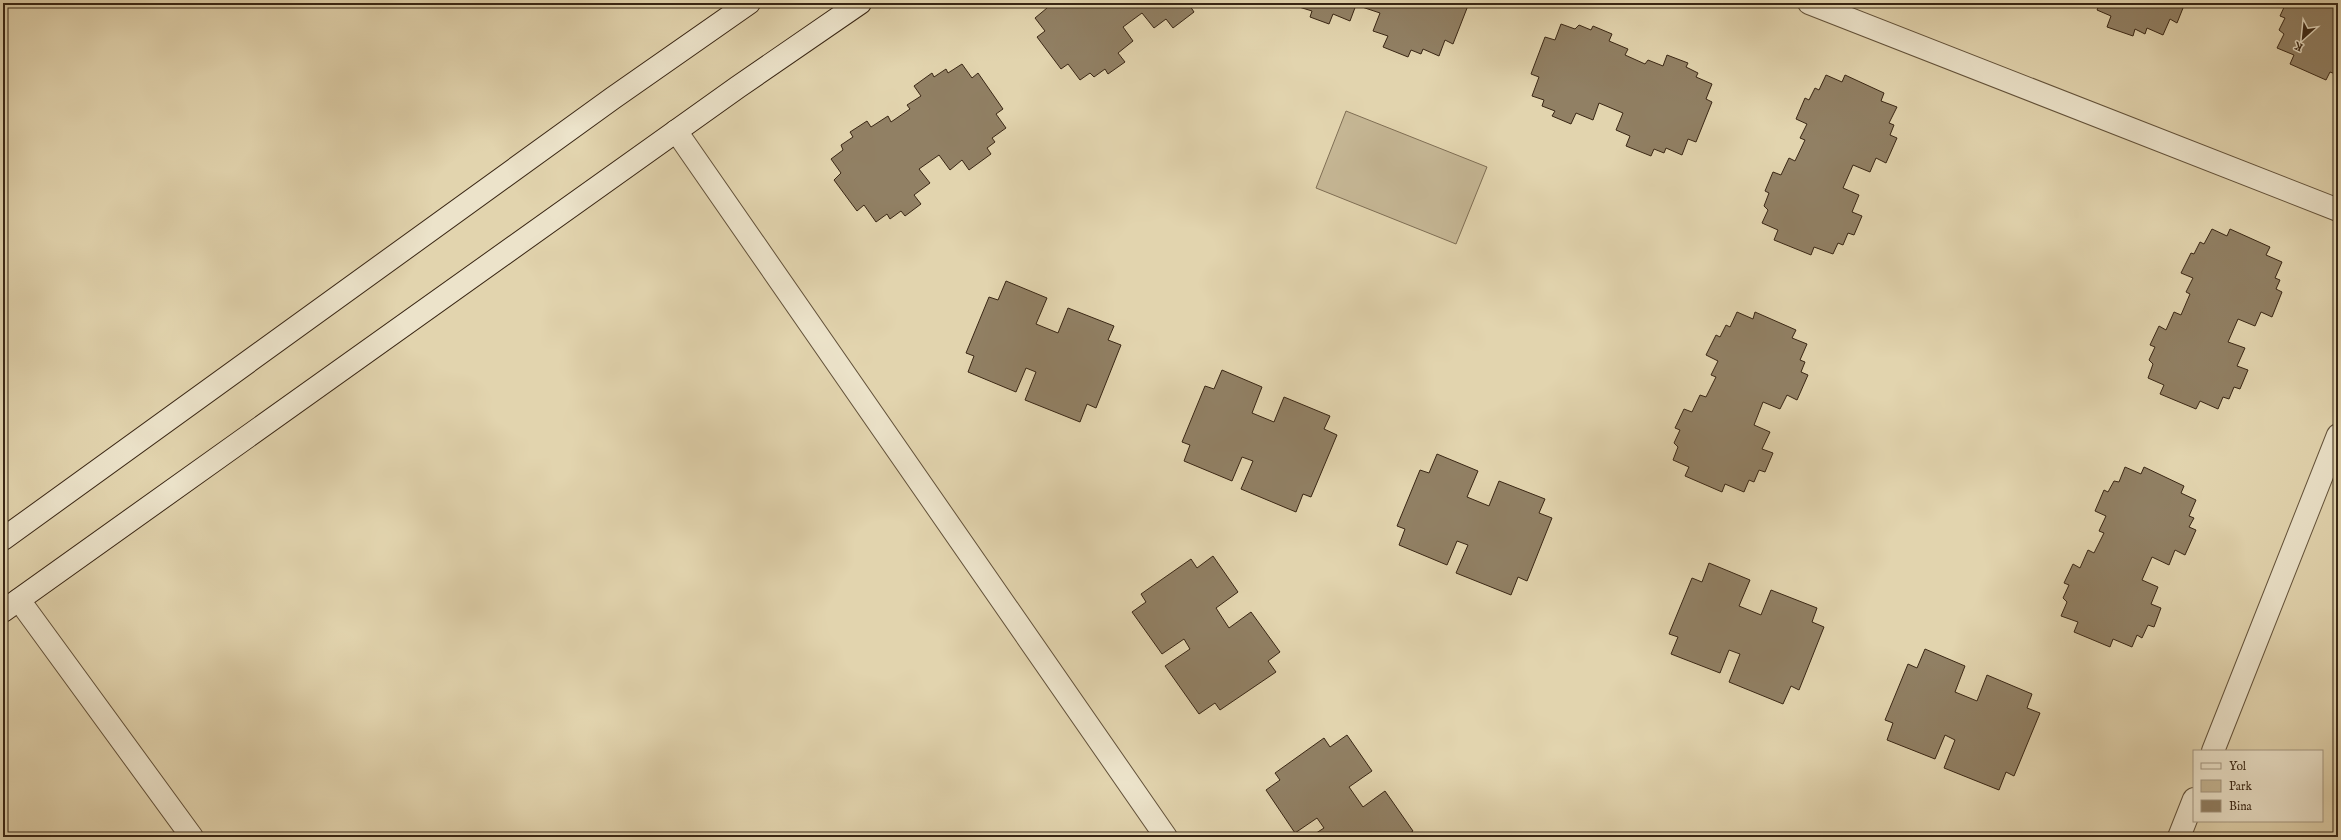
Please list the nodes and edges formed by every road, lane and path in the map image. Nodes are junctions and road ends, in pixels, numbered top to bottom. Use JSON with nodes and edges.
{"nodes":[{"id":1,"x":749,"y":3,"type":"edge"},
{"id":2,"x":860,"y":3,"type":"edge"},
{"id":3,"x":1810,"y":3,"type":"edge"},
{"id":4,"x":676,"y":131,"type":"junction"},
{"id":5,"x":2338,"y":210,"type":"edge"},
{"id":6,"x":2338,"y":435,"type":"edge"},
{"id":7,"x":4,"y":537,"type":"edge"},
{"id":8,"x":11,"y":606,"type":"edge"},
{"id":9,"x":2213,"y":750,"type":"edge"},
{"id":10,"x":2193,"y":802,"type":"edge"},
{"id":11,"x":192,"y":837,"type":"edge"},
{"id":12,"x":1166,"y":837,"type":"edge"},
{"id":13,"x":2179,"y":837,"type":"edge"}],
"edges":[{"from":1,"to":7,"type":"street"},
{"from":2,"to":4,"type":"street"},
{"from":3,"to":5,"type":"street"},
{"from":4,"to":8,"type":"street"},
{"from":4,"to":12,"type":"street"},
{"from":6,"to":9,"type":"street"},
{"from":8,"to":11,"type":"street"},
{"from":10,"to":13,"type":"street"}]}
